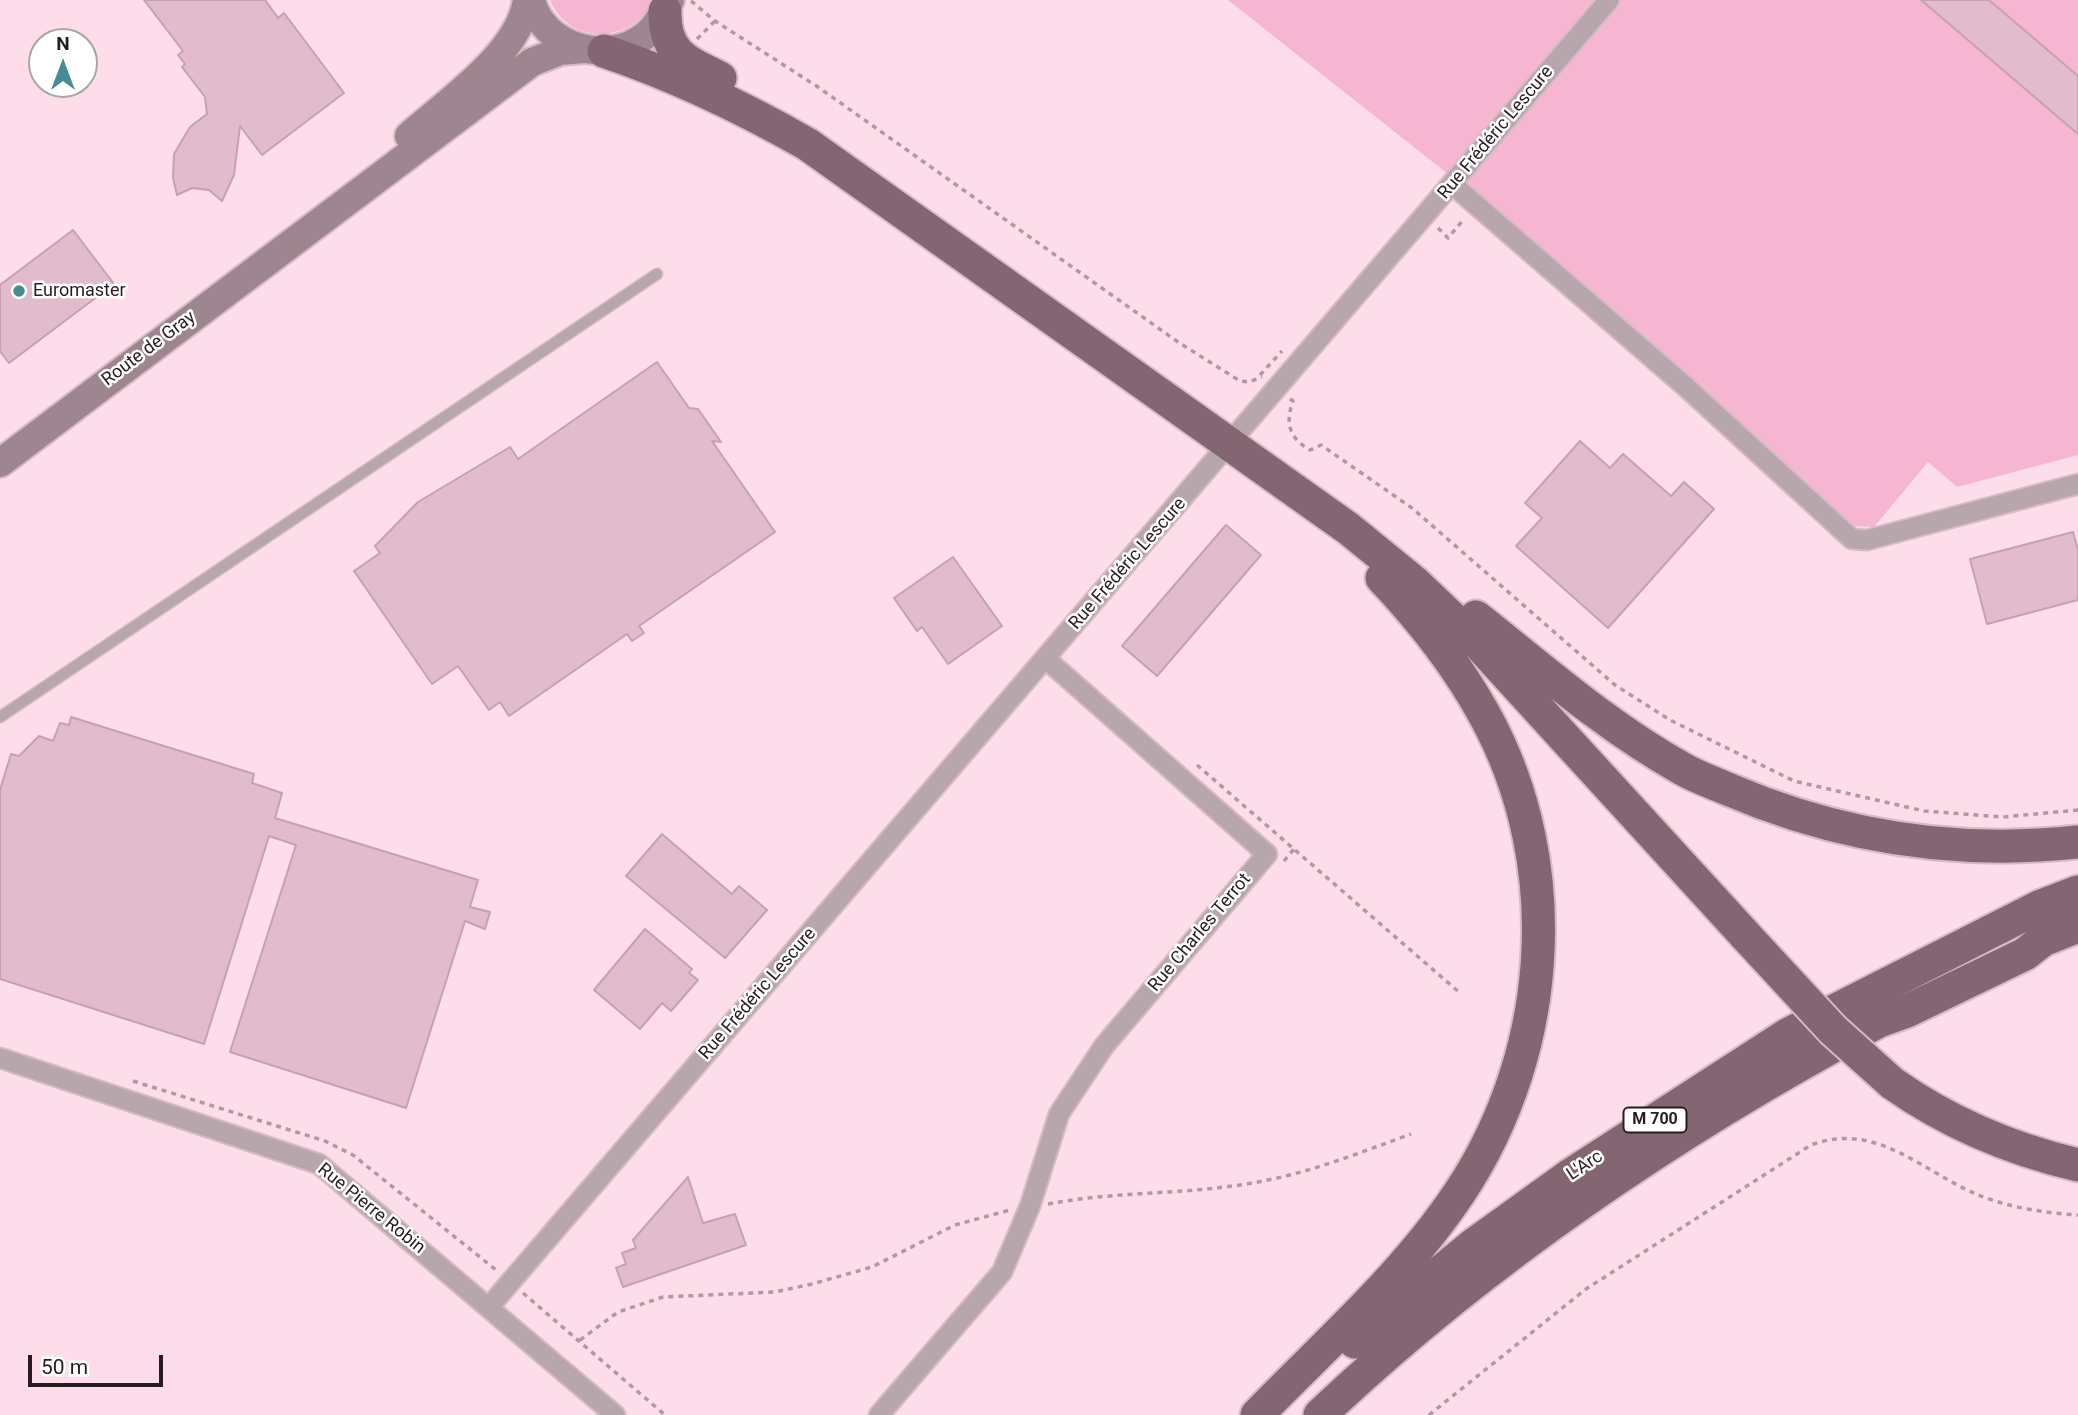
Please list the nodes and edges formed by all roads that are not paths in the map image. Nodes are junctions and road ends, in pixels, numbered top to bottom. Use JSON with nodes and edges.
{"nodes":[{"id":1,"x":529,"y":0,"type":"edge"},
{"id":2,"x":1609,"y":0,"type":"edge"},
{"id":3,"x":675,"y":4,"type":"edge"},
{"id":4,"x":593,"y":50,"type":"junction"},
{"id":5,"x":1452,"y":184,"type":"junction"},
{"id":6,"x":298,"y":236,"type":"junction"},
{"id":7,"x":657,"y":274,"type":"dead end"},
{"id":8,"x":1238,"y":434,"type":"junction"},
{"id":9,"x":0,"y":463,"type":"edge"},
{"id":10,"x":2078,"y":484,"type":"edge"},
{"id":11,"x":1312,"y":487,"type":"junction"},
{"id":12,"x":1452,"y":598,"type":"junction"},
{"id":13,"x":1046,"y":659,"type":"junction"},
{"id":14,"x":0,"y":717,"type":"edge"},
{"id":15,"x":2078,"y":842,"type":"edge"},
{"id":16,"x":2078,"y":892,"type":"edge"},
{"id":17,"x":2078,"y":926,"type":"edge"},
{"id":18,"x":1752,"y":932,"type":"junction"},
{"id":19,"x":2043,"y":940,"type":"junction"},
{"id":20,"x":2078,"y":942,"type":"edge"},
{"id":21,"x":0,"y":1058,"type":"edge"},
{"id":22,"x":1897,"y":1076,"type":"junction"},
{"id":23,"x":2078,"y":1147,"type":"edge"},
{"id":24,"x":2078,"y":1165,"type":"edge"},
{"id":25,"x":489,"y":1307,"type":"junction"},
{"id":26,"x":615,"y":1415,"type":"edge"},
{"id":27,"x":879,"y":1415,"type":"edge"},
{"id":28,"x":1257,"y":1415,"type":"edge"},
{"id":29,"x":1276,"y":1415,"type":"edge"},
{"id":30,"x":1320,"y":1415,"type":"edge"}],
"edges":[{"from":1,"to":4,"type":"main road"},
{"from":1,"to":6,"type":"main road","name":"Route de Gray"},
{"from":2,"to":5,"type":"street","name":"Rue Frédéric Lescure"},
{"from":3,"to":4,"type":"main road","name":"Route de Gray"},
{"from":3,"to":8,"type":"highway"},
{"from":4,"to":6,"type":"main road","name":"Route de Gray"},
{"from":4,"to":8,"type":"highway"},
{"from":5,"to":8,"type":"street","name":"Rue Frédéric Lescure"},
{"from":5,"to":10,"type":"street"},
{"from":6,"to":9,"type":"main road","name":"Route de Gray"},
{"from":7,"to":14,"type":"lane"},
{"from":8,"to":11,"type":"highway"},
{"from":8,"to":13,"type":"street","name":"Rue Frédéric Lescure"},
{"from":11,"to":12,"type":"highway"},
{"from":11,"to":18,"type":"highway"},
{"from":11,"to":28,"type":"highway"},
{"from":12,"to":15,"type":"highway"},
{"from":12,"to":18,"type":"highway"},
{"from":13,"to":25,"type":"street","name":"Rue Frédéric Lescure"},
{"from":13,"to":27,"type":"street","name":"Rue Charles Terrot"},
{"from":16,"to":29,"type":"highway","name":"L'Arc","number":"M 700"},
{"from":17,"to":19,"type":"highway","number":"M 700"},
{"from":18,"to":22,"type":"highway"},
{"from":19,"to":20,"type":"highway"},
{"from":19,"to":30,"type":"highway","name":"L'Arc","number":"M 700"},
{"from":21,"to":25,"type":"street","name":"Rue Pierre Robin"},
{"from":22,"to":23,"type":"highway"},
{"from":22,"to":24,"type":"highway"},
{"from":25,"to":26,"type":"street","name":"Rue Pierre Robin"}]}
